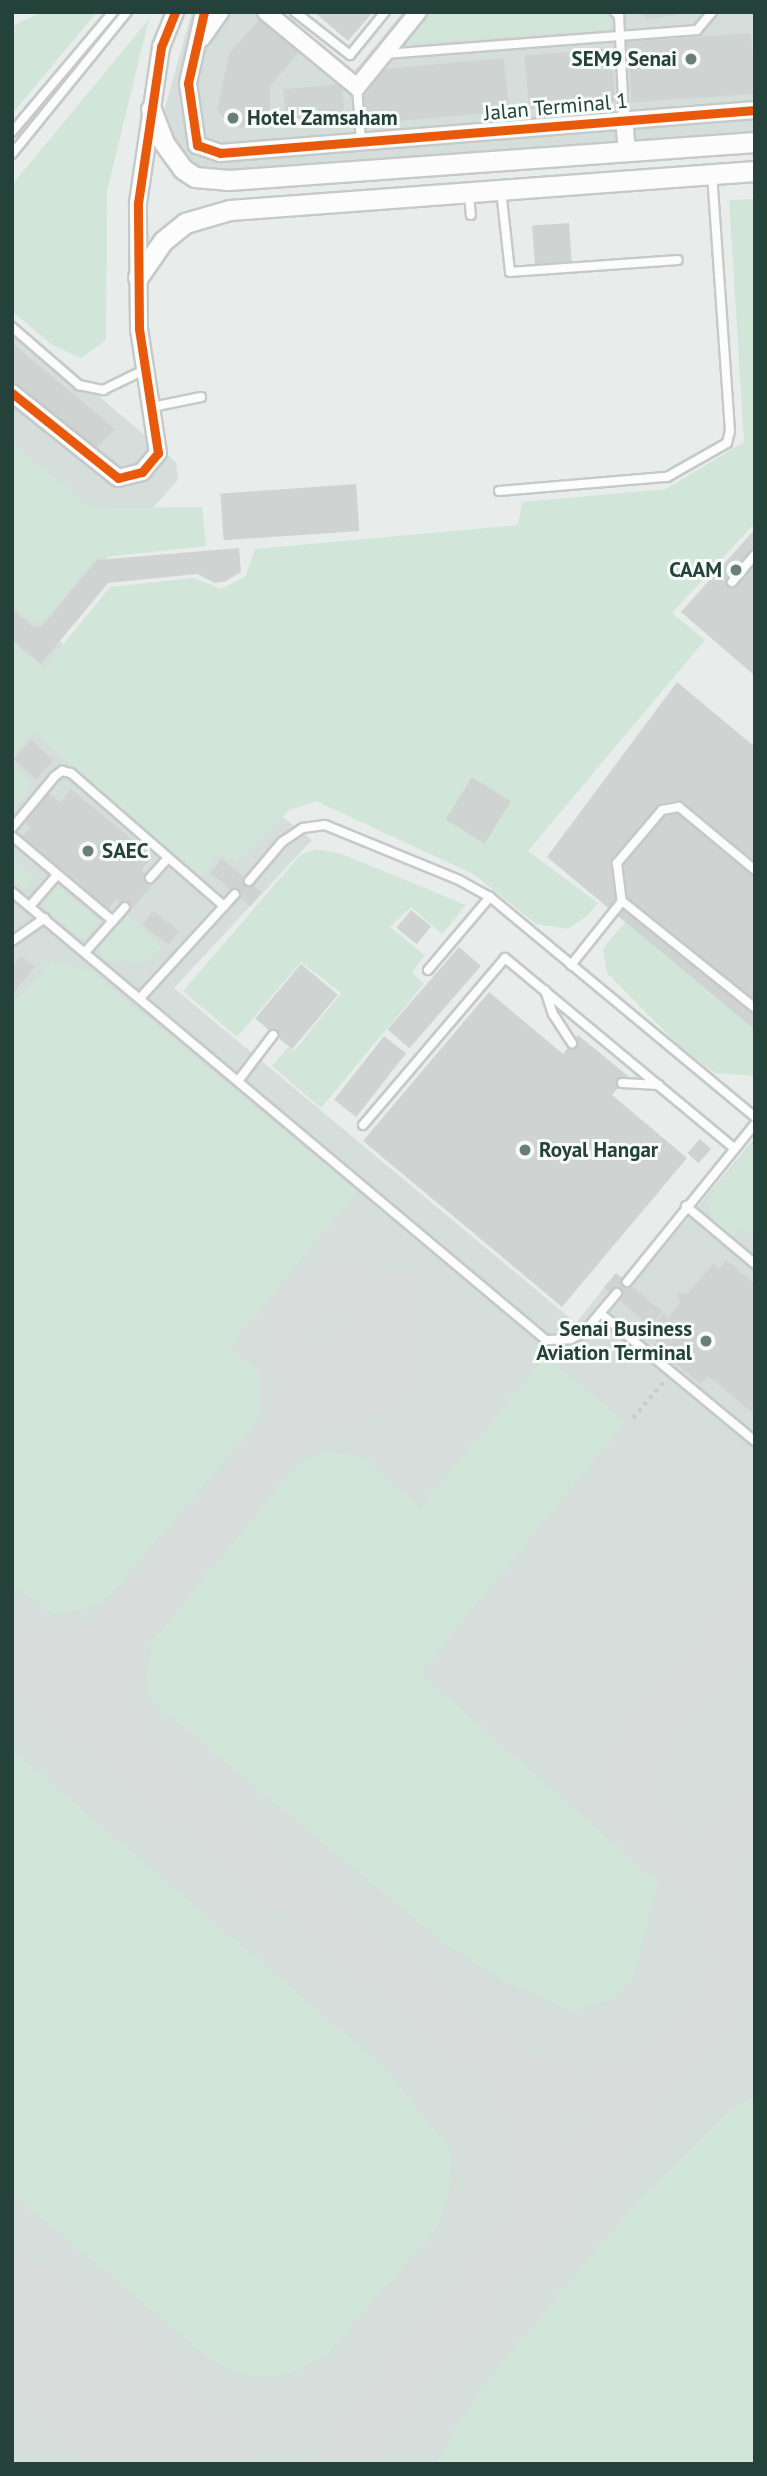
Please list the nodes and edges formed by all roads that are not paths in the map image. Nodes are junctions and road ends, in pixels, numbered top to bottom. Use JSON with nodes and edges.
{"nodes":[{"id":1,"x":113,"y":12,"type":"edge"},
{"id":2,"x":127,"y":12,"type":"edge"},
{"id":3,"x":175,"y":12,"type":"edge"},
{"id":4,"x":204,"y":12,"type":"edge"},
{"id":5,"x":220,"y":12,"type":"edge"},
{"id":6,"x":266,"y":12,"type":"edge"},
{"id":7,"x":295,"y":12,"type":"edge"},
{"id":8,"x":385,"y":12,"type":"edge"},
{"id":9,"x":418,"y":12,"type":"edge"},
{"id":10,"x":615,"y":12,"type":"edge"},
{"id":11,"x":712,"y":12,"type":"edge"},
{"id":12,"x":619,"y":34,"type":"junction"},
{"id":13,"x":197,"y":46,"type":"junction"},
{"id":14,"x":385,"y":54,"type":"junction"},
{"id":15,"x":357,"y":87,"type":"junction"},
{"id":16,"x":151,"y":109,"type":"junction"},
{"id":17,"x":755,"y":110,"type":"edge"},
{"id":18,"x":624,"y":118,"type":"junction"},
{"id":19,"x":12,"y":132,"type":"edge"},
{"id":20,"x":361,"y":141,"type":"junction"},
{"id":21,"x":755,"y":142,"type":"edge"},
{"id":22,"x":627,"y":152,"type":"junction"},
{"id":23,"x":12,"y":154,"type":"edge"},
{"id":24,"x":499,"y":161,"type":"junction"},
{"id":25,"x":465,"y":163,"type":"junction"},
{"id":26,"x":755,"y":171,"type":"edge"},
{"id":27,"x":712,"y":174,"type":"junction"},
{"id":28,"x":501,"y":190,"type":"junction"},
{"id":29,"x":468,"y":192,"type":"junction"},
{"id":30,"x":471,"y":215,"type":"dead end"},
{"id":31,"x":678,"y":260,"type":"dead end"},
{"id":32,"x":138,"y":277,"type":"junction"},
{"id":33,"x":12,"y":327,"type":"edge"},
{"id":34,"x":144,"y":370,"type":"junction"},
{"id":35,"x":12,"y":393,"type":"edge"},
{"id":36,"x":201,"y":397,"type":"dead end"},
{"id":37,"x":152,"y":407,"type":"junction"},
{"id":38,"x":499,"y":491,"type":"dead end"},
{"id":39,"x":755,"y":555,"type":"edge"},
{"id":40,"x":732,"y":582,"type":"dead end"},
{"id":41,"x":12,"y":828,"type":"edge"},
{"id":42,"x":12,"y":835,"type":"edge"},
{"id":43,"x":168,"y":858,"type":"junction"},
{"id":44,"x":755,"y":870,"type":"edge"},
{"id":45,"x":57,"y":874,"type":"junction"},
{"id":46,"x":150,"y":878,"type":"dead end"},
{"id":47,"x":249,"y":881,"type":"dead end"},
{"id":48,"x":12,"y":892,"type":"edge"},
{"id":49,"x":235,"y":894,"type":"dead end"},
{"id":50,"x":490,"y":897,"type":"junction"},
{"id":51,"x":622,"y":901,"type":"junction"},
{"id":52,"x":30,"y":906,"type":"junction"},
{"id":53,"x":224,"y":906,"type":"junction"},
{"id":54,"x":125,"y":907,"type":"dead end"},
{"id":55,"x":45,"y":918,"type":"junction"},
{"id":56,"x":113,"y":921,"type":"junction"},
{"id":57,"x":12,"y":941,"type":"edge"},
{"id":58,"x":87,"y":950,"type":"junction"},
{"id":59,"x":571,"y":965,"type":"junction"},
{"id":60,"x":428,"y":970,"type":"dead end"},
{"id":61,"x":545,"y":990,"type":"junction"},
{"id":62,"x":141,"y":998,"type":"junction"},
{"id":63,"x":755,"y":1008,"type":"edge"},
{"id":64,"x":273,"y":1035,"type":"dead end"},
{"id":65,"x":572,"y":1043,"type":"dead end"},
{"id":66,"x":238,"y":1081,"type":"junction"},
{"id":67,"x":622,"y":1083,"type":"dead end"},
{"id":68,"x":659,"y":1085,"type":"junction"},
{"id":69,"x":755,"y":1117,"type":"edge"},
{"id":70,"x":755,"y":1124,"type":"edge"},
{"id":71,"x":363,"y":1125,"type":"dead end"},
{"id":72,"x":734,"y":1148,"type":"junction"},
{"id":73,"x":686,"y":1206,"type":"junction"},
{"id":74,"x":755,"y":1264,"type":"edge"},
{"id":75,"x":627,"y":1282,"type":"dead end"},
{"id":76,"x":617,"y":1293,"type":"dead end"},
{"id":77,"x":600,"y":1313,"type":"junction"},
{"id":78,"x":755,"y":1441,"type":"edge"}],
"edges":[{"from":1,"to":19,"type":"lane"},
{"from":2,"to":23,"type":"lane"},
{"from":3,"to":16,"type":"street"},
{"from":4,"to":13,"type":"street"},
{"from":5,"to":13,"type":"street"},
{"from":6,"to":15,"type":"street"},
{"from":7,"to":8,"type":"lane"},
{"from":9,"to":14,"type":"street"},
{"from":10,"to":12,"type":"lane"},
{"from":11,"to":12,"type":"lane"},
{"from":12,"to":14,"type":"lane"},
{"from":12,"to":18,"type":"lane"},
{"from":13,"to":20,"type":"street","name":"Jalan Terminal 1"},
{"from":14,"to":15,"type":"street"},
{"from":15,"to":20,"type":"lane"},
{"from":16,"to":25,"type":"street"},
{"from":16,"to":32,"type":"street"},
{"from":17,"to":18,"type":"street","name":"Jalan Terminal 1"},
{"from":18,"to":20,"type":"street","name":"Jalan Terminal 1"},
{"from":18,"to":22,"type":"street"},
{"from":21,"to":22,"type":"street"},
{"from":22,"to":24,"type":"street"},
{"from":24,"to":25,"type":"street"},
{"from":24,"to":28,"type":"street"},
{"from":25,"to":29,"type":"street"},
{"from":26,"to":27,"type":"street"},
{"from":27,"to":28,"type":"street"},
{"from":27,"to":38,"type":"lane"},
{"from":28,"to":29,"type":"street"},
{"from":28,"to":31,"type":"lane"},
{"from":29,"to":30,"type":"lane"},
{"from":29,"to":32,"type":"street"},
{"from":32,"to":34,"type":"street"},
{"from":33,"to":34,"type":"lane"},
{"from":34,"to":37,"type":"street"},
{"from":35,"to":37,"type":"street"},
{"from":36,"to":37,"type":"lane"},
{"from":39,"to":40,"type":"lane"},
{"from":41,"to":43,"type":"lane"},
{"from":42,"to":45,"type":"lane"},
{"from":43,"to":46,"type":"lane"},
{"from":43,"to":53,"type":"lane"},
{"from":44,"to":51,"type":"lane"},
{"from":45,"to":52,"type":"lane"},
{"from":45,"to":56,"type":"lane"},
{"from":47,"to":50,"type":"lane"},
{"from":48,"to":52,"type":"lane"},
{"from":49,"to":53,"type":"lane"},
{"from":50,"to":59,"type":"lane"},
{"from":50,"to":60,"type":"lane"},
{"from":51,"to":59,"type":"lane"},
{"from":51,"to":63,"type":"lane"},
{"from":52,"to":55,"type":"lane"},
{"from":53,"to":62,"type":"lane"},
{"from":54,"to":56,"type":"lane"},
{"from":55,"to":57,"type":"lane"},
{"from":55,"to":58,"type":"lane"},
{"from":56,"to":58,"type":"lane"},
{"from":58,"to":62,"type":"lane"},
{"from":59,"to":69,"type":"lane"},
{"from":61,"to":65,"type":"lane"},
{"from":61,"to":68,"type":"lane"},
{"from":61,"to":71,"type":"lane"},
{"from":62,"to":66,"type":"lane"},
{"from":64,"to":66,"type":"lane"},
{"from":66,"to":77,"type":"lane"},
{"from":67,"to":68,"type":"lane"},
{"from":68,"to":72,"type":"lane"},
{"from":70,"to":72,"type":"lane"},
{"from":72,"to":73,"type":"lane"},
{"from":73,"to":74,"type":"lane"},
{"from":73,"to":75,"type":"lane"},
{"from":76,"to":77,"type":"lane"},
{"from":77,"to":78,"type":"lane"}]}
